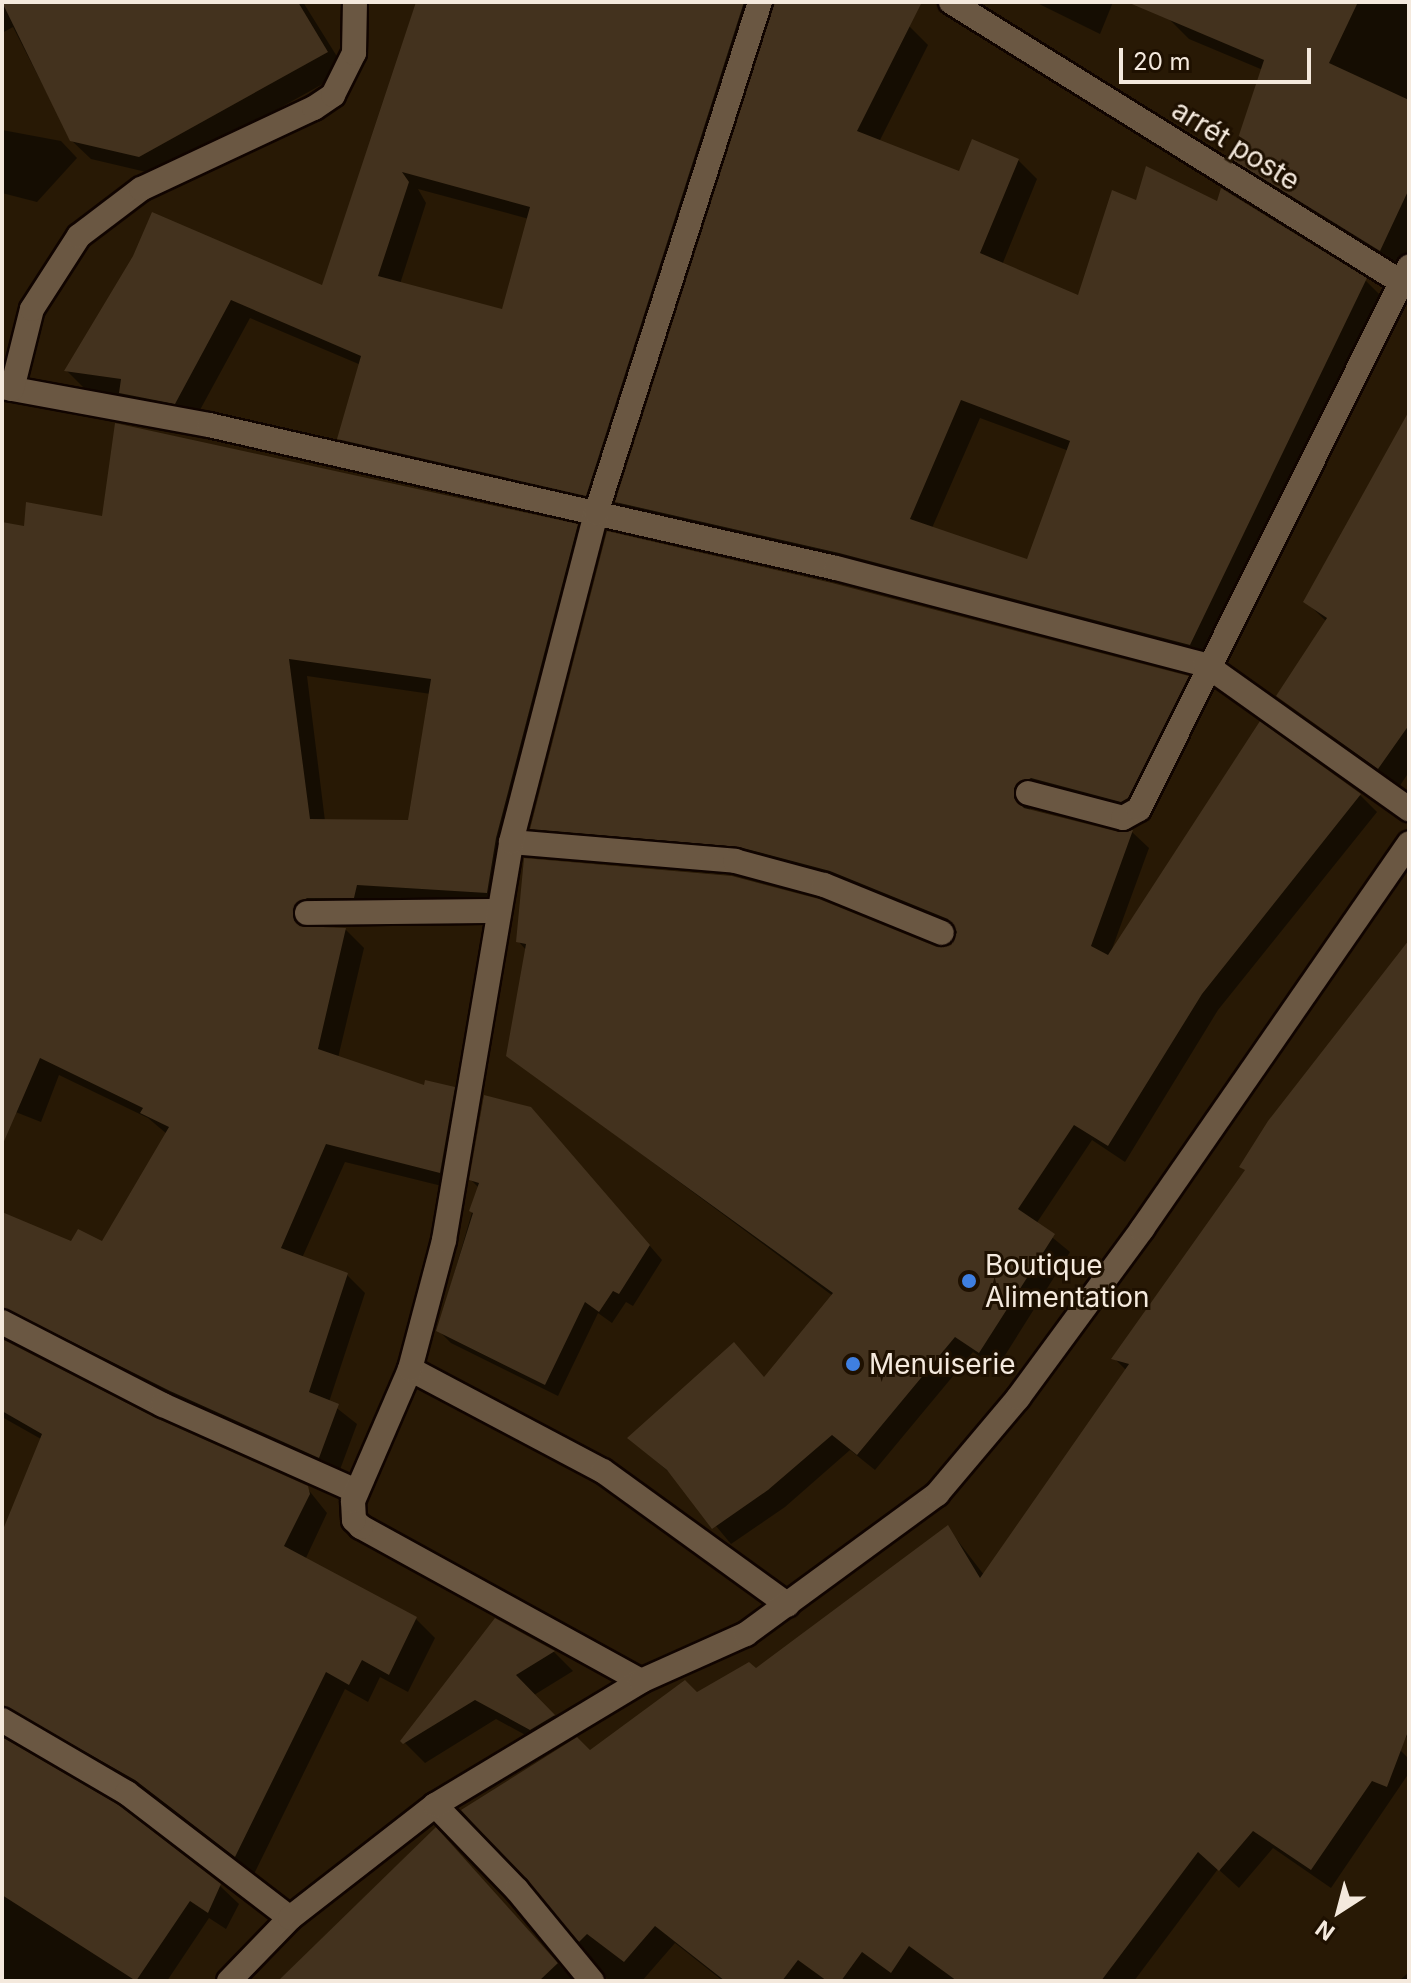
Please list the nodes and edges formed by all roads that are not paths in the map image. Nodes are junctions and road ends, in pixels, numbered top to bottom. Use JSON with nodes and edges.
{"nodes":[{"id":1,"x":355,"y":2,"type":"edge"},
{"id":2,"x":760,"y":2,"type":"edge"},
{"id":3,"x":951,"y":2,"type":"edge"},
{"id":4,"x":1406,"y":279,"type":"edge"},
{"id":5,"x":7,"y":388,"type":"edge"},
{"id":6,"x":596,"y":513,"type":"junction"},
{"id":7,"x":1206,"y":665,"type":"junction"},
{"id":8,"x":1028,"y":793,"type":"dead end"},
{"id":9,"x":1409,"y":809,"type":"edge"},
{"id":10,"x":511,"y":842,"type":"junction"},
{"id":11,"x":1409,"y":843,"type":"edge"},
{"id":12,"x":498,"y":911,"type":"junction"},
{"id":13,"x":307,"y":913,"type":"dead end"},
{"id":14,"x":942,"y":933,"type":"dead end"},
{"id":15,"x":2,"y":1322,"type":"edge"},
{"id":16,"x":410,"y":1369,"type":"junction"},
{"id":17,"x":356,"y":1491,"type":"junction"},
{"id":18,"x":788,"y":1605,"type":"junction"},
{"id":19,"x":641,"y":1681,"type":"junction"},
{"id":20,"x":2,"y":1720,"type":"edge"},
{"id":21,"x":435,"y":1805,"type":"junction"},
{"id":22,"x":290,"y":1918,"type":"junction"},
{"id":23,"x":229,"y":1981,"type":"edge"},
{"id":24,"x":592,"y":1981,"type":"edge"}],
"edges":[{"from":1,"to":5,"type":"street"},
{"from":2,"to":6,"type":"street"},
{"from":3,"to":4,"type":"street","name":"arrét poste"},
{"from":4,"to":7,"type":"street"},
{"from":5,"to":6,"type":"street"},
{"from":6,"to":7,"type":"street"},
{"from":6,"to":10,"type":"street"},
{"from":7,"to":8,"type":"street"},
{"from":7,"to":9,"type":"street"},
{"from":10,"to":12,"type":"street"},
{"from":10,"to":14,"type":"street"},
{"from":11,"to":18,"type":"street"},
{"from":12,"to":13,"type":"street"},
{"from":12,"to":16,"type":"street"},
{"from":15,"to":17,"type":"street"},
{"from":16,"to":17,"type":"street"},
{"from":16,"to":18,"type":"street"},
{"from":17,"to":19,"type":"street"},
{"from":18,"to":19,"type":"street"},
{"from":19,"to":21,"type":"street"},
{"from":20,"to":22,"type":"street"},
{"from":21,"to":22,"type":"street"},
{"from":21,"to":24,"type":"street"},
{"from":22,"to":23,"type":"street"}]}
